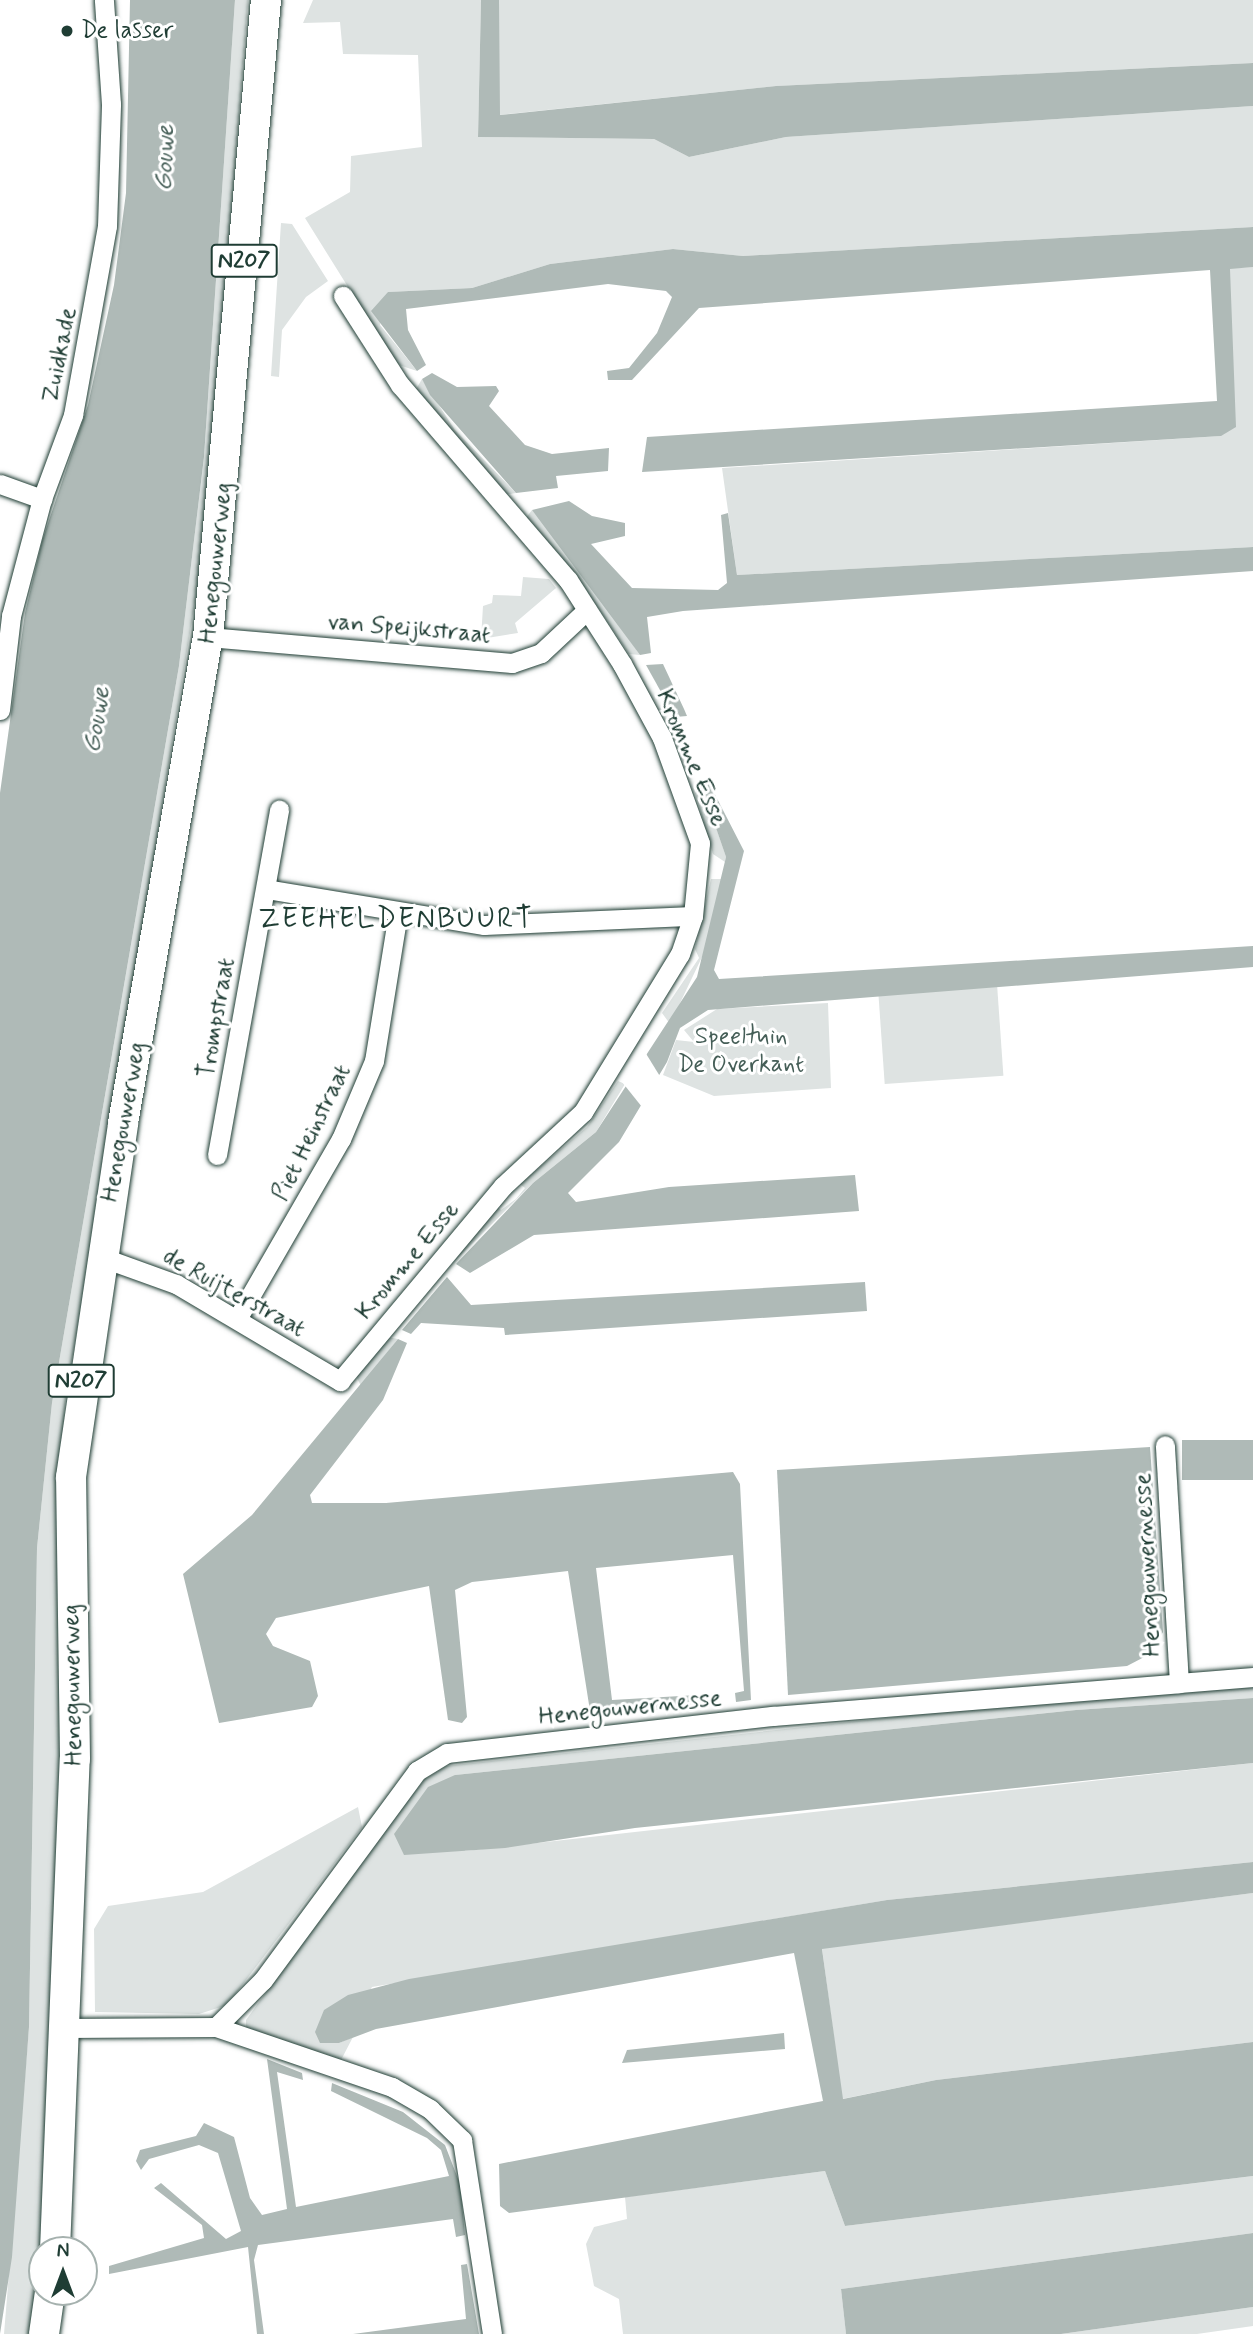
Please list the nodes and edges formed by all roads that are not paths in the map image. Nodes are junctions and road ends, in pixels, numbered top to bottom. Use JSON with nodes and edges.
{"nodes":[{"id":1,"x":104,"y":0,"type":"edge"},
{"id":2,"x":265,"y":0,"type":"edge"},
{"id":3,"x":343,"y":296,"type":"dead end"},
{"id":4,"x":0,"y":484,"type":"edge"},
{"id":5,"x":42,"y":499,"type":"junction"},
{"id":6,"x":587,"y":610,"type":"junction"},
{"id":7,"x":208,"y":637,"type":"junction"},
{"id":8,"x":0,"y":710,"type":"edge"},
{"id":9,"x":279,"y":810,"type":"dead end"},
{"id":10,"x":266,"y":889,"type":"junction"},
{"id":11,"x":398,"y":913,"type":"junction"},
{"id":12,"x":693,"y":916,"type":"junction"},
{"id":13,"x":217,"y":1155,"type":"dead end"},
{"id":14,"x":101,"y":1257,"type":"junction"},
{"id":15,"x":237,"y":1319,"type":"junction"},
{"id":16,"x":340,"y":1381,"type":"joint"},
{"id":17,"x":1165,"y":1446,"type":"dead end"},
{"id":18,"x":1253,"y":1677,"type":"edge"},
{"id":19,"x":1179,"y":1683,"type":"junction"},
{"id":20,"x":216,"y":2027,"type":"junction"},
{"id":21,"x":66,"y":2028,"type":"junction"},
{"id":22,"x":56,"y":2236,"type":"edge"},
{"id":23,"x":48,"y":2306,"type":"edge"},
{"id":24,"x":44,"y":2334,"type":"edge"},
{"id":25,"x":492,"y":2334,"type":"edge"}],
"edges":[{"from":1,"to":5,"type":"street","name":"Zuidkade"},
{"from":2,"to":7,"type":"main road","name":"Henegouwerweg","number":"N207"},
{"from":3,"to":6,"type":"street","name":"Kromme Esse"},
{"from":4,"to":5,"type":"street"},
{"from":5,"to":8,"type":"street","name":"Zuidkade"},
{"from":6,"to":7,"type":"street","name":"van Speijkstraat"},
{"from":6,"to":12,"type":"street","name":"Kromme Esse"},
{"from":7,"to":14,"type":"main road","name":"Henegouwerweg","number":"N207"},
{"from":9,"to":10,"type":"street","name":"Trompstraat"},
{"from":10,"to":11,"type":"street"},
{"from":10,"to":13,"type":"street","name":"Trompstraat"},
{"from":11,"to":12,"type":"street"},
{"from":11,"to":15,"type":"street","name":"Piet Heinstraat"},
{"from":12,"to":16,"type":"street","name":"Kromme Esse"},
{"from":14,"to":15,"type":"street","name":"de Ruijterstraat"},
{"from":14,"to":21,"type":"main road","name":"Henegouwerweg","number":"N207"},
{"from":15,"to":16,"type":"street","name":"de Ruijterstraat"},
{"from":17,"to":19,"type":"street","name":"Henegouwernesse"},
{"from":18,"to":19,"type":"street","name":"Henegouwernesse"},
{"from":19,"to":20,"type":"street","name":"Henegouwernesse"},
{"from":20,"to":21,"type":"street"},
{"from":20,"to":25,"type":"street"},
{"from":21,"to":22,"type":"main road","name":"Henegouwerweg","number":"N207"},
{"from":23,"to":24,"type":"main road"}]}
